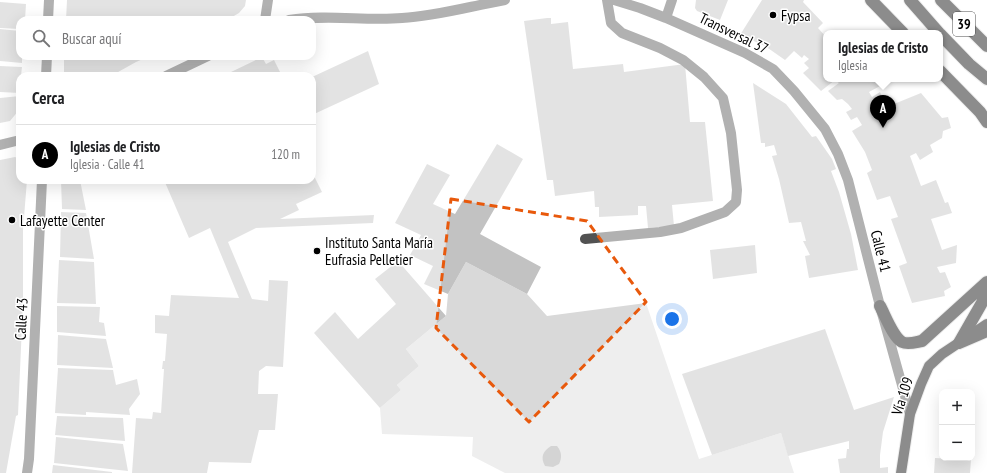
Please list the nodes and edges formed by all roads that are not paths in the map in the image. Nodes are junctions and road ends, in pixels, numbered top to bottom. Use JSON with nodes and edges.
{"nodes":[{"id":1,"x":49,"y":0,"type":"edge"},
{"id":2,"x":268,"y":0,"type":"edge"},
{"id":3,"x":504,"y":0,"type":"edge"},
{"id":4,"x":607,"y":0,"type":"edge"},
{"id":5,"x":614,"y":0,"type":"edge"},
{"id":6,"x":672,"y":0,"type":"edge"},
{"id":7,"x":871,"y":0,"type":"edge"},
{"id":8,"x":910,"y":0,"type":"edge"},
{"id":9,"x":941,"y":0,"type":"edge"},
{"id":10,"x":48,"y":16,"type":"edge"},
{"id":11,"x":266,"y":16,"type":"edge"},
{"id":12,"x":316,"y":17,"type":"edge"},
{"id":13,"x":666,"y":18,"type":"junction"},
{"id":14,"x":900,"y":30,"type":"edge"},
{"id":15,"x":937,"y":30,"type":"edge"},
{"id":16,"x":943,"y":36,"type":"edge"},
{"id":17,"x":987,"y":46,"type":"edge"},
{"id":18,"x":47,"y":60,"type":"edge"},
{"id":19,"x":200,"y":60,"type":"edge"},
{"id":20,"x":46,"y":72,"type":"edge"},
{"id":21,"x":174,"y":72,"type":"edge"},
{"id":22,"x":943,"y":74,"type":"edge"},
{"id":23,"x":987,"y":79,"type":"edge"},
{"id":24,"x":805,"y":104,"type":"joint"},
{"id":25,"x":983,"y":115,"type":"edge"},
{"id":26,"x":987,"y":122,"type":"edge"},
{"id":27,"x":16,"y":141,"type":"edge"},
{"id":28,"x":0,"y":145,"type":"edge"},
{"id":29,"x":42,"y":184,"type":"edge"},
{"id":30,"x":585,"y":239,"type":"dead end"},
{"id":31,"x":987,"y":282,"type":"edge"},
{"id":32,"x":987,"y":294,"type":"edge"},
{"id":33,"x":880,"y":306,"type":"junction"},
{"id":34,"x":987,"y":318,"type":"edge"},
{"id":35,"x":987,"y":324,"type":"edge"},
{"id":36,"x":987,"y":331,"type":"edge"},
{"id":37,"x":959,"y":343,"type":"junction"},
{"id":38,"x":910,"y":414,"type":"junction"},
{"id":39,"x":27,"y":473,"type":"edge"},
{"id":40,"x":901,"y":473,"type":"edge"}],
"edges":[{"from":1,"to":10,"type":"street"},
{"from":2,"to":11,"type":"street"},
{"from":3,"to":12,"type":"street"},
{"from":4,"to":30,"type":"street"},
{"from":5,"to":13,"type":"street","name":"Transversal 37"},
{"from":6,"to":13,"type":"street"},
{"from":7,"to":14,"type":"highway"},
{"from":8,"to":15,"type":"highway","number":"39"},
{"from":9,"to":17,"type":"highway","number":"39"},
{"from":13,"to":24,"type":"street","name":"Transversal 37"},
{"from":16,"to":23,"type":"highway","number":"39"},
{"from":18,"to":20,"type":"street"},
{"from":19,"to":21,"type":"street"},
{"from":22,"to":25,"type":"highway"},
{"from":24,"to":33,"type":"street","name":"Calle 41"},
{"from":25,"to":26,"type":"highway"},
{"from":27,"to":28,"type":"street"},
{"from":29,"to":39,"type":"street","name":"Calle 43"},
{"from":31,"to":33,"type":"highway"},
{"from":32,"to":37,"type":"highway"},
{"from":33,"to":38,"type":"street","name":"Calle 41"},
{"from":34,"to":37,"type":"main road","name":"Vía 109"},
{"from":35,"to":37,"type":"main road","name":"Vía 109"},
{"from":36,"to":37,"type":"highway"},
{"from":37,"to":38,"type":"main road","name":"Vía 109"},
{"from":38,"to":40,"type":"main road","name":"Vía 109"}]}
